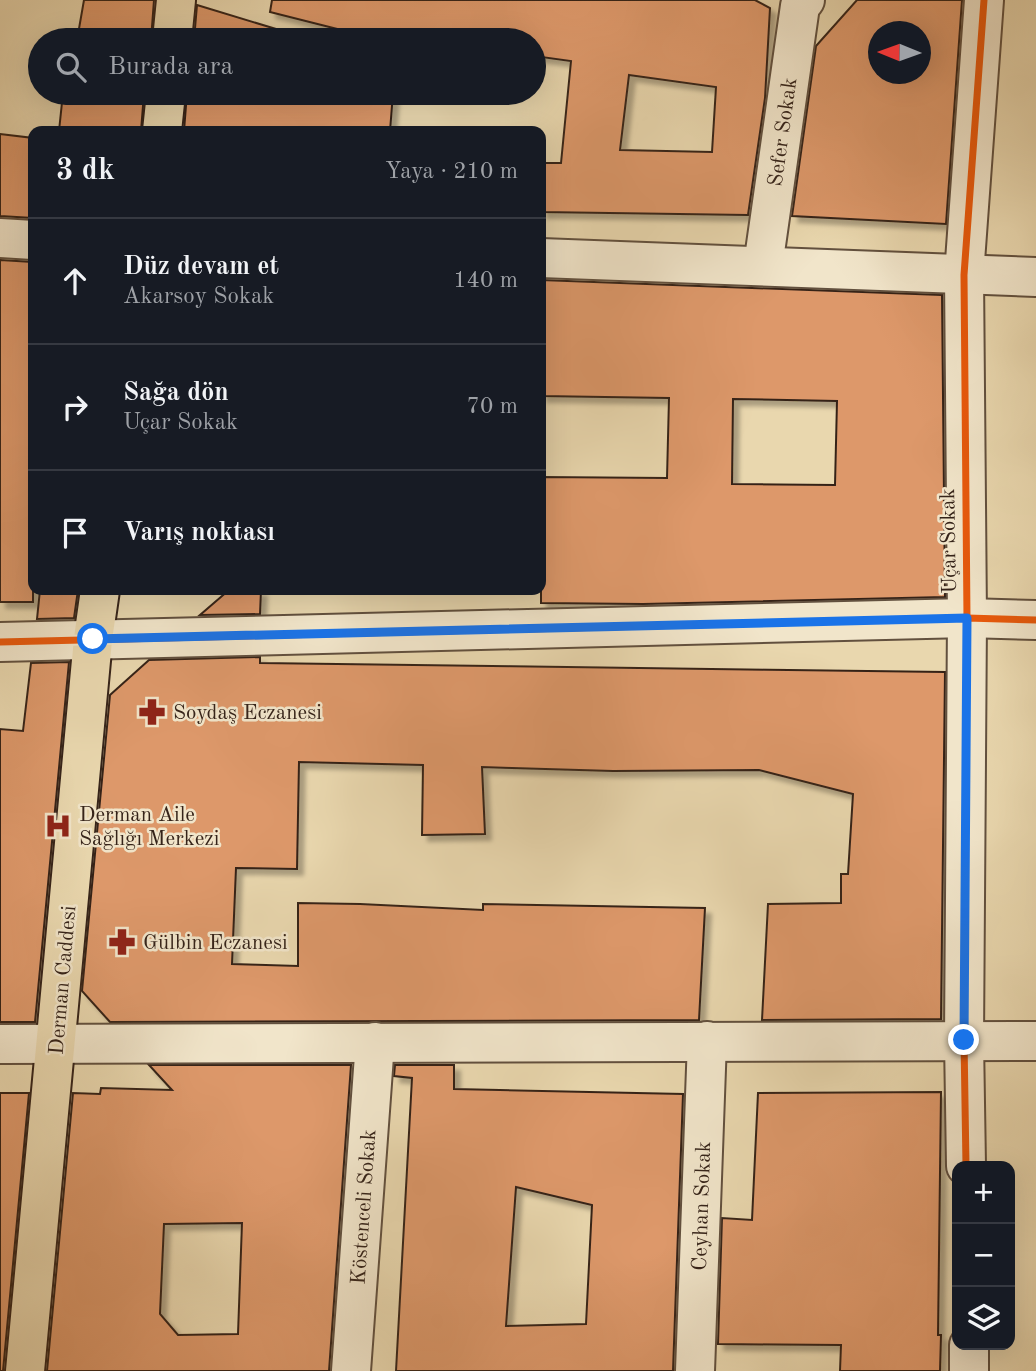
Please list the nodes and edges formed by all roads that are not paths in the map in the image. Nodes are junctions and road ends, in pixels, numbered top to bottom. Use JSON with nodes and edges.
{"nodes":[{"id":1,"x":176,"y":0,"type":"edge"},
{"id":2,"x":984,"y":0,"type":"edge"},
{"id":3,"x":799,"y":2,"type":"edge"},
{"id":4,"x":173,"y":28,"type":"edge"},
{"id":5,"x":165,"y":105,"type":"edge"},
{"id":6,"x":163,"y":126,"type":"edge"},
{"id":7,"x":0,"y":238,"type":"edge"},
{"id":8,"x":28,"y":240,"type":"edge"},
{"id":9,"x":546,"y":258,"type":"edge"},
{"id":10,"x":763,"y":266,"type":"junction"},
{"id":11,"x":964,"y":275,"type":"junction"},
{"id":12,"x":1036,"y":277,"type":"edge"},
{"id":13,"x":99,"y":595,"type":"edge"},
{"id":14,"x":967,"y":618,"type":"junction"},
{"id":15,"x":1036,"y":620,"type":"edge"},
{"id":16,"x":93,"y":639,"type":"junction"},
{"id":17,"x":0,"y":642,"type":"edge"},
{"id":18,"x":964,"y":1040,"type":"junction"},
{"id":19,"x":706,"y":1041,"type":"junction"},
{"id":20,"x":1036,"y":1041,"type":"edge"},
{"id":21,"x":375,"y":1042,"type":"junction"},
{"id":22,"x":0,"y":1044,"type":"edge"},
{"id":23,"x":57,"y":1044,"type":"junction"},
{"id":24,"x":966,"y":1161,"type":"edge"},
{"id":25,"x":969,"y":1350,"type":"edge"},
{"id":26,"x":25,"y":1371,"type":"edge"},
{"id":27,"x":351,"y":1371,"type":"edge"},
{"id":28,"x":695,"y":1371,"type":"edge"},
{"id":29,"x":969,"y":1371,"type":"edge"}],
"edges":[{"from":1,"to":4,"type":"main road"},
{"from":2,"to":11,"type":"street","name":"Uçar Sokak"},
{"from":3,"to":10,"type":"street","name":"Sefer Sokak"},
{"from":5,"to":6,"type":"main road"},
{"from":7,"to":8,"type":"street"},
{"from":9,"to":10,"type":"street"},
{"from":10,"to":11,"type":"street"},
{"from":11,"to":12,"type":"street"},
{"from":11,"to":14,"type":"street","name":"Uçar Sokak"},
{"from":13,"to":16,"type":"main road","name":"Derman Caddesi"},
{"from":14,"to":15,"type":"street"},
{"from":14,"to":16,"type":"street"},
{"from":14,"to":18,"type":"street","name":"Uçar Sokak"},
{"from":16,"to":17,"type":"street"},
{"from":16,"to":23,"type":"main road","name":"Derman Caddesi"},
{"from":18,"to":19,"type":"street"},
{"from":18,"to":20,"type":"street"},
{"from":18,"to":24,"type":"street","name":"Uçar Sokak"},
{"from":19,"to":21,"type":"street"},
{"from":19,"to":28,"type":"street","name":"Ceyhan Sokak"},
{"from":21,"to":23,"type":"street"},
{"from":21,"to":27,"type":"street","name":"Köstenceli Sokak"},
{"from":22,"to":23,"type":"street"},
{"from":23,"to":26,"type":"main road","name":"Derman Caddesi"},
{"from":25,"to":29,"type":"street"}]}
